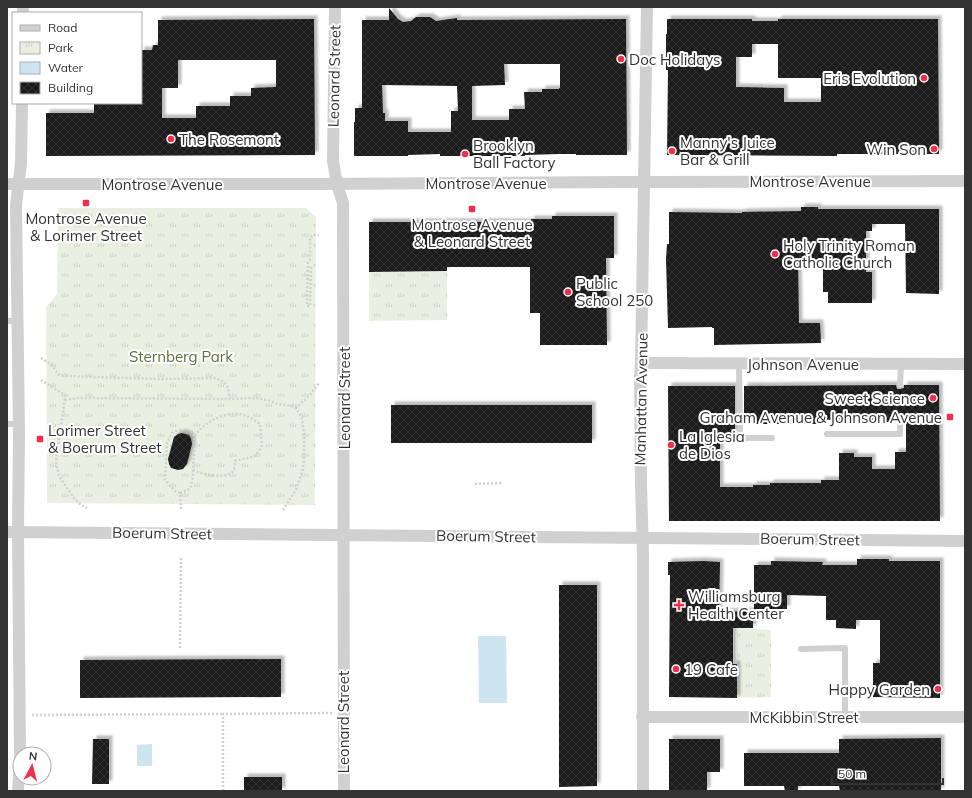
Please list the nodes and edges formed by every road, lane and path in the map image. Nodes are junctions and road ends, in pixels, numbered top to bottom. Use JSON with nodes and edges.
{"nodes":[{"id":1,"x":335,"y":7,"type":"edge"},
{"id":2,"x":647,"y":7,"type":"edge"},
{"id":3,"x":22,"y":104,"type":"edge"},
{"id":4,"x":965,"y":181,"type":"edge"},
{"id":5,"x":644,"y":182,"type":"junction"},
{"id":6,"x":13,"y":184,"type":"edge"},
{"id":7,"x":337,"y":184,"type":"junction"},
{"id":8,"x":319,"y":235,"type":"dead end"},
{"id":9,"x":311,"y":267,"type":"dead end"},
{"id":10,"x":12,"y":321,"type":"edge"},
{"id":11,"x":41,"y":358,"type":"dead end"},
{"id":12,"x":641,"y":363,"type":"junction"},
{"id":13,"x":739,"y":364,"type":"junction"},
{"id":14,"x":901,"y":364,"type":"junction"},
{"id":15,"x":965,"y":364,"type":"edge"},
{"id":16,"x":41,"y":380,"type":"dead end"},
{"id":17,"x":319,"y":384,"type":"dead end"},
{"id":18,"x":900,"y":385,"type":"dead end"},
{"id":19,"x":230,"y":399,"type":"junction"},
{"id":20,"x":65,"y":400,"type":"junction"},
{"id":21,"x":297,"y":407,"type":"junction"},
{"id":22,"x":900,"y":422,"type":"dead end"},
{"id":23,"x":13,"y":424,"type":"edge"},
{"id":24,"x":827,"y":434,"type":"dead end"},
{"id":25,"x":194,"y":437,"type":"junction"},
{"id":26,"x":772,"y":438,"type":"dead end"},
{"id":27,"x":193,"y":470,"type":"junction"},
{"id":28,"x":502,"y":483,"type":"dead end"},
{"id":29,"x":475,"y":484,"type":"dead end"},
{"id":30,"x":180,"y":493,"type":"junction"},
{"id":31,"x":87,"y":508,"type":"dead end"},
{"id":32,"x":181,"y":509,"type":"dead end"},
{"id":33,"x":283,"y":510,"type":"dead end"},
{"id":34,"x":13,"y":532,"type":"edge"},
{"id":35,"x":344,"y":535,"type":"junction"},
{"id":36,"x":642,"y":538,"type":"junction"},
{"id":37,"x":965,"y":541,"type":"edge"},
{"id":38,"x":181,"y":557,"type":"dead end"},
{"id":39,"x":180,"y":648,"type":"dead end"},
{"id":40,"x":801,"y":649,"type":"dead end"},
{"id":41,"x":343,"y":712,"type":"junction"},
{"id":42,"x":223,"y":714,"type":"junction"},
{"id":43,"x":20,"y":715,"type":"junction"},
{"id":44,"x":642,"y":717,"type":"junction"},
{"id":45,"x":845,"y":717,"type":"junction"},
{"id":46,"x":965,"y":717,"type":"edge"},
{"id":47,"x":20,"y":746,"type":"edge"},
{"id":48,"x":18,"y":786,"type":"edge"},
{"id":49,"x":8,"y":791,"type":"edge"},
{"id":50,"x":223,"y":791,"type":"edge"},
{"id":51,"x":344,"y":791,"type":"edge"},
{"id":52,"x":643,"y":791,"type":"edge"}],
"edges":[{"from":1,"to":7,"type":"street","name":"Leonard Street"},
{"from":2,"to":5,"type":"street","name":"Manhattan Avenue"},
{"from":3,"to":6,"type":"street"},
{"from":4,"to":5,"type":"street","name":"Montrose Avenue"},
{"from":5,"to":7,"type":"street","name":"Montrose Avenue"},
{"from":5,"to":12,"type":"street","name":"Manhattan Avenue"},
{"from":6,"to":7,"type":"street","name":"Montrose Avenue"},
{"from":6,"to":10,"type":"street"},
{"from":7,"to":35,"type":"street","name":"Leonard Street"},
{"from":8,"to":9,"type":"path"},
{"from":10,"to":23,"type":"street"},
{"from":11,"to":19,"type":"path"},
{"from":12,"to":13,"type":"street","name":"Johnson Avenue"},
{"from":12,"to":36,"type":"street","name":"Manhattan Avenue"},
{"from":13,"to":14,"type":"street","name":"Johnson Avenue"},
{"from":13,"to":26,"type":"lane"},
{"from":14,"to":15,"type":"street","name":"Johnson Avenue"},
{"from":14,"to":18,"type":"lane"},
{"from":16,"to":20,"type":"path"},
{"from":17,"to":21,"type":"path"},
{"from":19,"to":20,"type":"path"},
{"from":19,"to":21,"type":"path"},
{"from":20,"to":31,"type":"path"},
{"from":21,"to":33,"type":"path"},
{"from":22,"to":24,"type":"lane"},
{"from":23,"to":34,"type":"street"},
{"from":25,"to":27,"type":"path"},
{"from":25,"to":27,"type":"path"},
{"from":25,"to":30,"type":"path"},
{"from":27,"to":30,"type":"path"},
{"from":28,"to":29,"type":"path"},
{"from":30,"to":32,"type":"path"},
{"from":34,"to":35,"type":"street","name":"Boerum Street"},
{"from":34,"to":43,"type":"street"},
{"from":35,"to":36,"type":"street","name":"Boerum Street"},
{"from":35,"to":41,"type":"street","name":"Leonard Street"},
{"from":36,"to":37,"type":"street","name":"Boerum Street"},
{"from":36,"to":44,"type":"street","name":"Manhattan Avenue"},
{"from":38,"to":39,"type":"path"},
{"from":40,"to":45,"type":"lane"},
{"from":41,"to":42,"type":"path"},
{"from":41,"to":51,"type":"street","name":"Leonard Street"},
{"from":42,"to":43,"type":"path"},
{"from":42,"to":50,"type":"path"},
{"from":43,"to":47,"type":"street"},
{"from":44,"to":45,"type":"street","name":"McKibbin Street"},
{"from":44,"to":52,"type":"street","name":"Manhattan Avenue"},
{"from":45,"to":46,"type":"street","name":"McKibbin Street"},
{"from":48,"to":49,"type":"street"}]}
